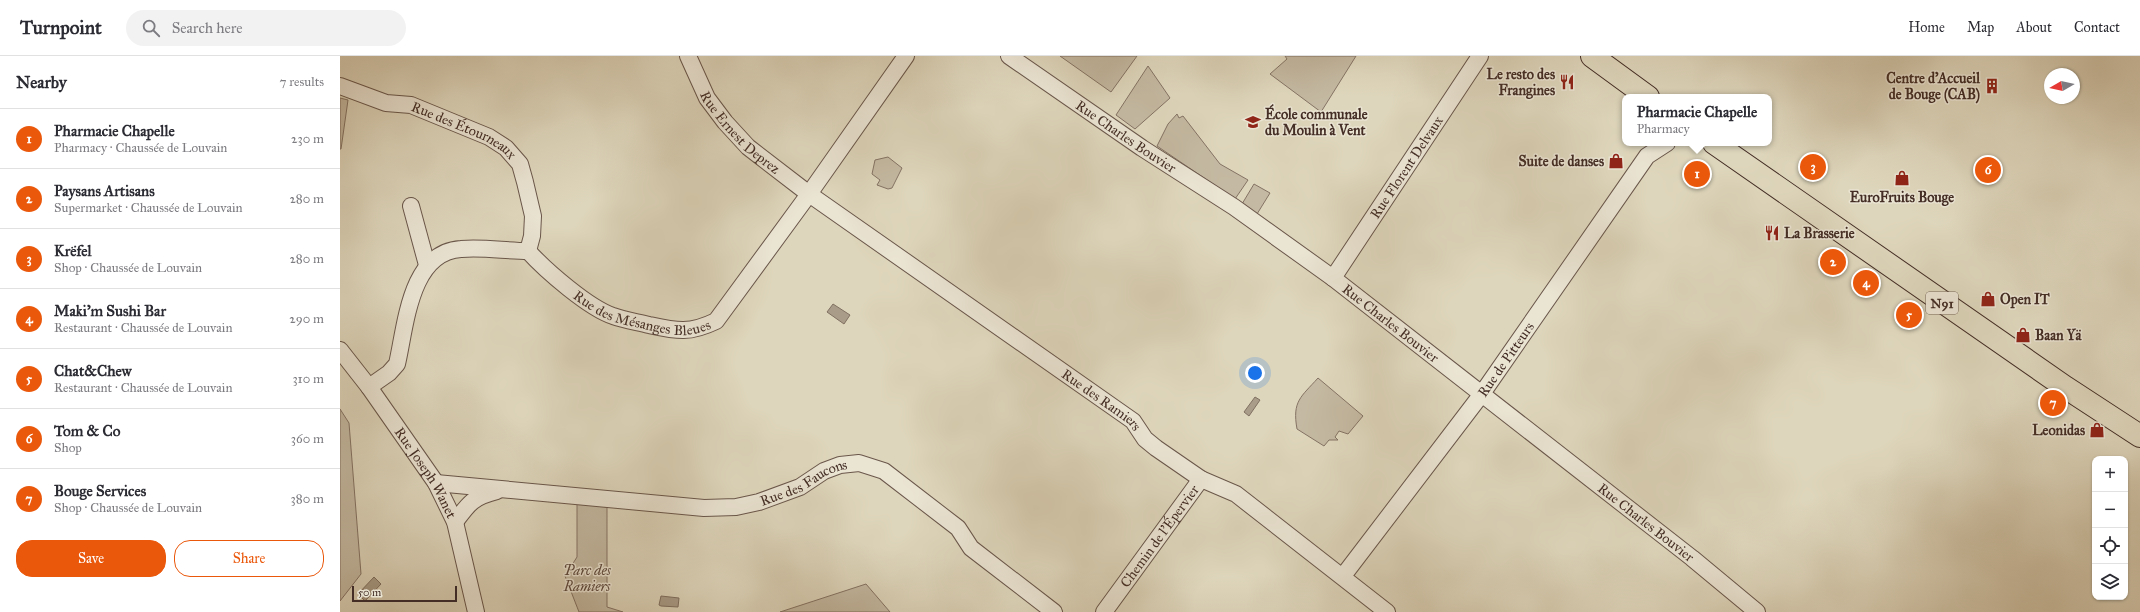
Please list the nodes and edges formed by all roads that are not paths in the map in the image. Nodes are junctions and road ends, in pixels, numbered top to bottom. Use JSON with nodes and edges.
{"nodes":[{"id":1,"x":688,"y":56,"type":"edge"},
{"id":2,"x":906,"y":56,"type":"edge"},
{"id":3,"x":1009,"y":56,"type":"edge"},
{"id":4,"x":1480,"y":56,"type":"edge"},
{"id":5,"x":1580,"y":56,"type":"edge"},
{"id":6,"x":1592,"y":56,"type":"edge"},
{"id":7,"x":1618,"y":76,"type":"junction"},
{"id":8,"x":340,"y":86,"type":"edge"},
{"id":9,"x":1644,"y":94,"type":"edge"},
{"id":10,"x":1662,"y":146,"type":"edge"},
{"id":11,"x":1718,"y":146,"type":"edge"},
{"id":12,"x":809,"y":194,"type":"junction"},
{"id":13,"x":411,"y":206,"type":"dead end"},
{"id":14,"x":528,"y":252,"type":"junction"},
{"id":15,"x":427,"y":265,"type":"junction"},
{"id":16,"x":1333,"y":278,"type":"junction"},
{"id":17,"x":340,"y":350,"type":"edge"},
{"id":18,"x":369,"y":387,"type":"junction"},
{"id":19,"x":1481,"y":395,"type":"junction"},
{"id":20,"x":2140,"y":436,"type":"edge"},
{"id":21,"x":1201,"y":479,"type":"junction"},
{"id":22,"x":439,"y":489,"type":"junction"},
{"id":23,"x":502,"y":490,"type":"junction"},
{"id":24,"x":480,"y":495,"type":"junction"},
{"id":25,"x":455,"y":522,"type":"junction"},
{"id":26,"x":1343,"y":576,"type":"junction"},
{"id":27,"x":476,"y":612,"type":"edge"},
{"id":28,"x":1054,"y":612,"type":"edge"},
{"id":29,"x":1104,"y":612,"type":"edge"},
{"id":30,"x":1387,"y":612,"type":"edge"},
{"id":31,"x":1757,"y":612,"type":"edge"}],
"edges":[{"from":1,"to":12,"type":"street","name":"Rue Ernest Deprez"},
{"from":2,"to":12,"type":"street","name":"Rue des Mésanges Bleues"},
{"from":3,"to":16,"type":"street","name":"Rue Charles Bouvier"},
{"from":4,"to":16,"type":"street","name":"Rue Florent Delvaux"},
{"from":5,"to":7,"type":"main road"},
{"from":6,"to":7,"type":"main road"},
{"from":7,"to":9,"type":"main road"},
{"from":8,"to":14,"type":"street","name":"Rue des Étourneaux"},
{"from":10,"to":19,"type":"street","name":"Rue de Pitteurs"},
{"from":11,"to":20,"type":"main road","number":"N91"},
{"from":12,"to":14,"type":"street","name":"Rue des Mésanges Bleues"},
{"from":12,"to":21,"type":"street","name":"Rue des Ramiers"},
{"from":13,"to":15,"type":"street"},
{"from":14,"to":15,"type":"street"},
{"from":15,"to":18,"type":"street"},
{"from":16,"to":19,"type":"street","name":"Rue Charles Bouvier"},
{"from":17,"to":18,"type":"street","name":"Rue Joseph Wanet"},
{"from":18,"to":22,"type":"street","name":"Rue Joseph Wanet"},
{"from":19,"to":26,"type":"street","name":"Rue de Pitteurs"},
{"from":19,"to":31,"type":"street","name":"Rue Charles Bouvier"},
{"from":21,"to":26,"type":"street","name":"Rue des Ramiers"},
{"from":21,"to":29,"type":"street","name":"Chemin de l'Épervier"},
{"from":22,"to":23,"type":"street","name":"Rue des Faucons"},
{"from":22,"to":24,"type":"street","name":"Rue des Faucons"},
{"from":22,"to":25,"type":"street","name":"Rue Joseph Wanet"},
{"from":23,"to":24,"type":"street","name":"Rue des Faucons"},
{"from":23,"to":28,"type":"street","name":"Rue des Faucons"},
{"from":24,"to":25,"type":"street","name":"Rue des Faucons"},
{"from":25,"to":27,"type":"street","name":"Rue Joseph Wanet"},
{"from":26,"to":30,"type":"street","name":"Rue des Ramiers"}]}
